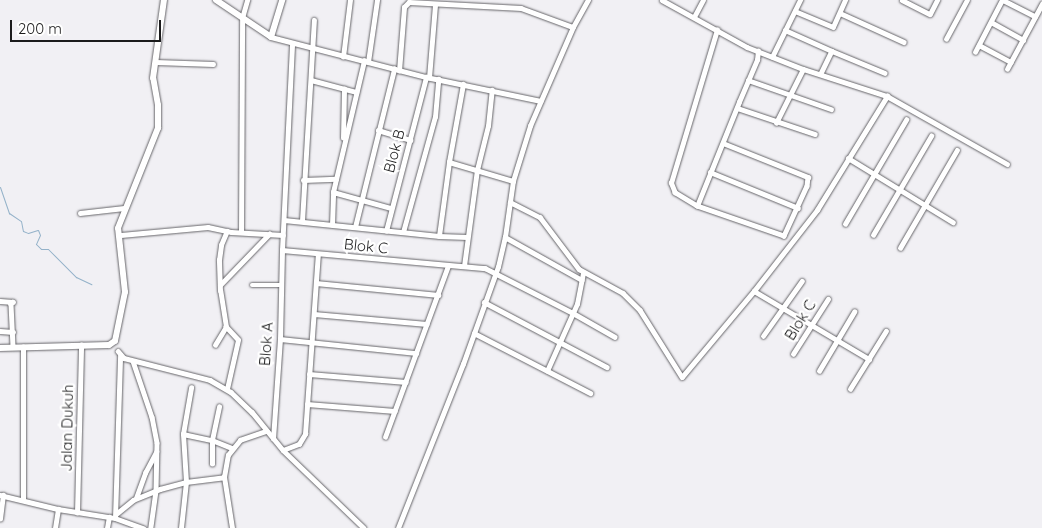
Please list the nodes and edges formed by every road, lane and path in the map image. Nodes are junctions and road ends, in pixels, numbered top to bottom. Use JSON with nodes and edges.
{"nodes":[{"id":1,"x":164,"y":0,"type":"edge"},
{"id":2,"x":216,"y":0,"type":"edge"},
{"id":3,"x":246,"y":0,"type":"edge"},
{"id":4,"x":282,"y":0,"type":"edge"},
{"id":5,"x":350,"y":0,"type":"edge"},
{"id":6,"x":377,"y":0,"type":"edge"},
{"id":7,"x":588,"y":0,"type":"edge"},
{"id":8,"x":665,"y":0,"type":"edge"},
{"id":9,"x":703,"y":0,"type":"edge"},
{"id":10,"x":800,"y":0,"type":"edge"},
{"id":11,"x":845,"y":0,"type":"edge"},
{"id":12,"x":902,"y":0,"type":"edge"},
{"id":13,"x":938,"y":0,"type":"edge"},
{"id":14,"x":967,"y":0,"type":"edge"},
{"id":15,"x":1003,"y":0,"type":"edge"},
{"id":16,"x":408,"y":1,"type":"edge"},
{"id":17,"x":462,"y":3,"type":"edge"},
{"id":18,"x":1042,"y":4,"type":"edge"},
{"id":19,"x":435,"y":5,"type":"junction"},
{"id":20,"x":795,"y":10,"type":"junction"},
{"id":21,"x":840,"y":13,"type":"junction"},
{"id":22,"x":1035,"y":16,"type":"junction"},
{"id":23,"x":694,"y":17,"type":"junction"},
{"id":24,"x":242,"y":18,"type":"junction"},
{"id":25,"x":314,"y":20,"type":"dead end"},
{"id":26,"x":991,"y":22,"type":"junction"},
{"id":27,"x":573,"y":27,"type":"junction"},
{"id":28,"x":717,"y":30,"type":"junction"},
{"id":29,"x":785,"y":30,"type":"junction"},
{"id":30,"x":271,"y":37,"type":"junction"},
{"id":31,"x":946,"y":39,"type":"dead end"},
{"id":32,"x":1023,"y":40,"type":"junction"},
{"id":33,"x":904,"y":42,"type":"dead end"},
{"id":34,"x":292,"y":44,"type":"junction"},
{"id":35,"x":978,"y":45,"type":"junction"},
{"id":36,"x":313,"y":49,"type":"junction"},
{"id":37,"x":758,"y":51,"type":"junction"},
{"id":38,"x":832,"y":51,"type":"junction"},
{"id":39,"x":975,"y":52,"type":"dead end"},
{"id":40,"x":344,"y":57,"type":"junction"},
{"id":41,"x":772,"y":57,"type":"junction"},
{"id":42,"x":156,"y":62,"type":"junction"},
{"id":43,"x":366,"y":62,"type":"junction"},
{"id":44,"x":1011,"y":62,"type":"junction"},
{"id":45,"x":213,"y":64,"type":"dead end"},
{"id":46,"x":1007,"y":68,"type":"dead end"},
{"id":47,"x":803,"y":69,"type":"junction"},
{"id":48,"x":397,"y":70,"type":"junction"},
{"id":49,"x":885,"y":73,"type":"dead end"},
{"id":50,"x":821,"y":74,"type":"junction"},
{"id":51,"x":428,"y":77,"type":"junction"},
{"id":52,"x":438,"y":79,"type":"junction"},
{"id":53,"x":311,"y":80,"type":"junction"},
{"id":54,"x":748,"y":80,"type":"junction"},
{"id":55,"x":463,"y":84,"type":"junction"},
{"id":56,"x":344,"y":89,"type":"junction"},
{"id":57,"x":492,"y":90,"type":"junction"},
{"id":58,"x":356,"y":92,"type":"junction"},
{"id":59,"x":791,"y":95,"type":"junction"},
{"id":60,"x":887,"y":96,"type":"junction"},
{"id":61,"x":541,"y":101,"type":"junction"},
{"id":62,"x":737,"y":108,"type":"junction"},
{"id":63,"x":831,"y":109,"type":"dead end"},
{"id":64,"x":906,"y":120,"type":"dead end"},
{"id":65,"x":776,"y":123,"type":"junction"},
{"id":66,"x":378,"y":130,"type":"junction"},
{"id":67,"x":815,"y":134,"type":"dead end"},
{"id":68,"x":931,"y":136,"type":"dead end"},
{"id":69,"x":410,"y":140,"type":"junction"},
{"id":70,"x":723,"y":143,"type":"junction"},
{"id":71,"x":343,"y":150,"type":"junction"},
{"id":72,"x":957,"y":150,"type":"dead end"},
{"id":73,"x":848,"y":158,"type":"junction"},
{"id":74,"x":449,"y":162,"type":"junction"},
{"id":75,"x":1007,"y":164,"type":"dead end"},
{"id":76,"x":477,"y":170,"type":"junction"},
{"id":77,"x":710,"y":172,"type":"junction"},
{"id":78,"x":874,"y":174,"type":"junction"},
{"id":79,"x":336,"y":179,"type":"junction"},
{"id":80,"x":303,"y":180,"type":"junction"},
{"id":81,"x":513,"y":181,"type":"junction"},
{"id":82,"x":899,"y":189,"type":"junction"},
{"id":83,"x":333,"y":192,"type":"junction"},
{"id":84,"x":362,"y":200,"type":"junction"},
{"id":85,"x":510,"y":202,"type":"junction"},
{"id":86,"x":925,"y":204,"type":"junction"},
{"id":87,"x":697,"y":206,"type":"junction"},
{"id":88,"x":124,"y":208,"type":"junction"},
{"id":89,"x":392,"y":208,"type":"junction"},
{"id":90,"x":798,"y":208,"type":"junction"},
{"id":91,"x":80,"y":213,"type":"dead end"},
{"id":92,"x":284,"y":220,"type":"junction"},
{"id":93,"x":302,"y":221,"type":"junction"},
{"id":94,"x":953,"y":222,"type":"dead end"},
{"id":95,"x":845,"y":224,"type":"dead end"},
{"id":96,"x":332,"y":225,"type":"junction"},
{"id":97,"x":355,"y":227,"type":"junction"},
{"id":98,"x":386,"y":230,"type":"junction"},
{"id":99,"x":227,"y":231,"type":"junction"},
{"id":100,"x":241,"y":232,"type":"junction"},
{"id":101,"x":402,"y":232,"type":"junction"},
{"id":102,"x":269,"y":234,"type":"junction"},
{"id":103,"x":121,"y":235,"type":"dead end"},
{"id":104,"x":283,"y":235,"type":"junction"},
{"id":105,"x":873,"y":235,"type":"dead end"},
{"id":106,"x":439,"y":236,"type":"junction"},
{"id":107,"x":467,"y":237,"type":"junction"},
{"id":108,"x":505,"y":237,"type":"junction"},
{"id":109,"x":900,"y":248,"type":"dead end"},
{"id":110,"x":282,"y":250,"type":"junction"},
{"id":111,"x":318,"y":254,"type":"junction"},
{"id":112,"x":448,"y":266,"type":"junction"},
{"id":113,"x":464,"y":266,"type":"junction"},
{"id":114,"x":495,"y":272,"type":"junction"},
{"id":115,"x":583,"y":272,"type":"junction"},
{"id":116,"x":582,"y":280,"type":"junction"},
{"id":117,"x":802,"y":281,"type":"dead end"},
{"id":118,"x":316,"y":283,"type":"junction"},
{"id":119,"x":252,"y":285,"type":"dead end"},
{"id":120,"x":281,"y":285,"type":"junction"},
{"id":121,"x":220,"y":286,"type":"junction"},
{"id":122,"x":754,"y":291,"type":"junction"},
{"id":123,"x":438,"y":295,"type":"junction"},
{"id":124,"x":828,"y":299,"type":"dead end"},
{"id":125,"x":0,"y":301,"type":"edge"},
{"id":126,"x":484,"y":302,"type":"junction"},
{"id":127,"x":783,"y":308,"type":"junction"},
{"id":128,"x":854,"y":312,"type":"dead end"},
{"id":129,"x":573,"y":313,"type":"junction"},
{"id":130,"x":314,"y":314,"type":"junction"},
{"id":131,"x":427,"y":324,"type":"junction"},
{"id":132,"x":811,"y":325,"type":"junction"},
{"id":133,"x":226,"y":327,"type":"junction"},
{"id":134,"x":0,"y":331,"type":"edge"},
{"id":135,"x":886,"y":331,"type":"dead end"},
{"id":136,"x":13,"y":332,"type":"junction"},
{"id":137,"x":474,"y":333,"type":"junction"},
{"id":138,"x":763,"y":336,"type":"dead end"},
{"id":139,"x":615,"y":337,"type":"dead end"},
{"id":140,"x":280,"y":339,"type":"junction"},
{"id":141,"x":837,"y":340,"type":"junction"},
{"id":142,"x":561,"y":342,"type":"junction"},
{"id":143,"x":312,"y":344,"type":"junction"},
{"id":144,"x":81,"y":345,"type":"junction"},
{"id":145,"x":215,"y":345,"type":"dead end"},
{"id":146,"x":13,"y":346,"type":"junction"},
{"id":147,"x":23,"y":346,"type":"junction"},
{"id":148,"x":0,"y":348,"type":"edge"},
{"id":149,"x":416,"y":353,"type":"junction"},
{"id":150,"x":794,"y":354,"type":"dead end"},
{"id":151,"x":869,"y":359,"type":"junction"},
{"id":152,"x":132,"y":361,"type":"junction"},
{"id":153,"x":607,"y":367,"type":"dead end"},
{"id":154,"x":547,"y":371,"type":"junction"},
{"id":155,"x":819,"y":371,"type":"dead end"},
{"id":156,"x":310,"y":374,"type":"junction"},
{"id":157,"x":406,"y":382,"type":"junction"},
{"id":158,"x":191,"y":388,"type":"dead end"},
{"id":159,"x":227,"y":389,"type":"junction"},
{"id":160,"x":850,"y":389,"type":"dead end"},
{"id":161,"x":590,"y":393,"type":"dead end"},
{"id":162,"x":307,"y":404,"type":"junction"},
{"id":163,"x":219,"y":407,"type":"dead end"},
{"id":164,"x":395,"y":411,"type":"junction"},
{"id":165,"x":266,"y":431,"type":"junction"},
{"id":166,"x":183,"y":434,"type":"junction"},
{"id":167,"x":385,"y":437,"type":"dead end"},
{"id":168,"x":273,"y":438,"type":"junction"},
{"id":169,"x":212,"y":440,"type":"junction"},
{"id":170,"x":232,"y":448,"type":"junction"},
{"id":171,"x":283,"y":450,"type":"junction"},
{"id":172,"x":156,"y":451,"type":"junction"},
{"id":173,"x":212,"y":464,"type":"dead end"},
{"id":174,"x":224,"y":477,"type":"junction"},
{"id":175,"x":186,"y":482,"type":"junction"},
{"id":176,"x":156,"y":491,"type":"junction"},
{"id":177,"x":2,"y":495,"type":"edge"},
{"id":178,"x":136,"y":498,"type":"junction"},
{"id":179,"x":23,"y":500,"type":"junction"},
{"id":180,"x":58,"y":509,"type":"junction"},
{"id":181,"x":78,"y":513,"type":"junction"},
{"id":182,"x":115,"y":516,"type":"junction"},
{"id":183,"x":109,"y":517,"type":"junction"},
{"id":184,"x":0,"y":519,"type":"edge"},
{"id":185,"x":55,"y":528,"type":"edge"},
{"id":186,"x":107,"y":528,"type":"edge"},
{"id":187,"x":143,"y":528,"type":"edge"},
{"id":188,"x":151,"y":528,"type":"edge"},
{"id":189,"x":181,"y":528,"type":"edge"},
{"id":190,"x":232,"y":528,"type":"edge"},
{"id":191,"x":364,"y":528,"type":"edge"},
{"id":192,"x":398,"y":528,"type":"edge"}],
"edges":[{"from":1,"to":42,"type":"street"},
{"from":2,"to":24,"type":"street"},
{"from":3,"to":24,"type":"street"},
{"from":4,"to":30,"type":"street"},
{"from":5,"to":40,"type":"street"},
{"from":6,"to":43,"type":"street"},
{"from":7,"to":27,"type":"street"},
{"from":8,"to":23,"type":"street"},
{"from":9,"to":23,"type":"street"},
{"from":10,"to":20,"type":"street"},
{"from":11,"to":21,"type":"street"},
{"from":12,"to":13,"type":"street"},
{"from":14,"to":31,"type":"street"},
{"from":15,"to":22,"type":"street"},
{"from":15,"to":26,"type":"street"},
{"from":16,"to":19,"type":"street"},
{"from":16,"to":48,"type":"street"},
{"from":17,"to":19,"type":"street"},
{"from":17,"to":27,"type":"street"},
{"from":18,"to":22,"type":"street"},
{"from":19,"to":51,"type":"street","name":"Blok B"},
{"from":20,"to":21,"type":"street"},
{"from":20,"to":29,"type":"street"},
{"from":21,"to":33,"type":"street"},
{"from":22,"to":32,"type":"street"},
{"from":23,"to":28,"type":"street"},
{"from":24,"to":30,"type":"street"},
{"from":24,"to":100,"type":"street"},
{"from":25,"to":36,"type":"street"},
{"from":26,"to":32,"type":"street"},
{"from":26,"to":35,"type":"street"},
{"from":27,"to":61,"type":"street"},
{"from":28,"to":37,"type":"street"},
{"from":28,"to":87,"type":"street"},
{"from":29,"to":38,"type":"street"},
{"from":29,"to":41,"type":"street"},
{"from":30,"to":34,"type":"street"},
{"from":32,"to":44,"type":"street"},
{"from":34,"to":36,"type":"street"},
{"from":34,"to":92,"type":"street","name":"Blok A"},
{"from":35,"to":39,"type":"street"},
{"from":35,"to":44,"type":"street"},
{"from":36,"to":40,"type":"street"},
{"from":36,"to":53,"type":"street"},
{"from":37,"to":41,"type":"street"},
{"from":37,"to":54,"type":"street"},
{"from":38,"to":49,"type":"street"},
{"from":38,"to":50,"type":"street"},
{"from":40,"to":43,"type":"street"},
{"from":41,"to":47,"type":"street"},
{"from":42,"to":45,"type":"street"},
{"from":42,"to":88,"type":"street"},
{"from":43,"to":48,"type":"street"},
{"from":43,"to":58,"type":"street"},
{"from":44,"to":46,"type":"street"},
{"from":47,"to":50,"type":"street"},
{"from":47,"to":59,"type":"street"},
{"from":48,"to":51,"type":"street"},
{"from":48,"to":66,"type":"street"},
{"from":50,"to":60,"type":"street"},
{"from":51,"to":52,"type":"street"},
{"from":51,"to":69,"type":"street","name":"Blok B"},
{"from":52,"to":55,"type":"street"},
{"from":52,"to":101,"type":"street"},
{"from":53,"to":56,"type":"street"},
{"from":53,"to":80,"type":"street"},
{"from":54,"to":59,"type":"street"},
{"from":54,"to":62,"type":"street"},
{"from":55,"to":57,"type":"street"},
{"from":55,"to":74,"type":"street"},
{"from":56,"to":58,"type":"street"},
{"from":56,"to":71,"type":"street"},
{"from":57,"to":61,"type":"street"},
{"from":57,"to":76,"type":"street"},
{"from":58,"to":71,"type":"street"},
{"from":59,"to":63,"type":"street"},
{"from":59,"to":65,"type":"street"},
{"from":60,"to":73,"type":"street"},
{"from":60,"to":75,"type":"street"},
{"from":61,"to":81,"type":"street"},
{"from":62,"to":65,"type":"street"},
{"from":62,"to":70,"type":"street"},
{"from":64,"to":78,"type":"street"},
{"from":65,"to":67,"type":"street"},
{"from":66,"to":69,"type":"street"},
{"from":66,"to":84,"type":"street"},
{"from":68,"to":82,"type":"street"},
{"from":69,"to":89,"type":"street","name":"Blok B"},
{"from":70,"to":77,"type":"street"},
{"from":70,"to":90,"type":"street"},
{"from":71,"to":79,"type":"street"},
{"from":72,"to":86,"type":"street"},
{"from":73,"to":78,"type":"street"},
{"from":73,"to":122,"type":"street"},
{"from":74,"to":76,"type":"street"},
{"from":74,"to":106,"type":"street"},
{"from":76,"to":81,"type":"street"},
{"from":76,"to":107,"type":"street"},
{"from":77,"to":87,"type":"street"},
{"from":77,"to":90,"type":"street"},
{"from":78,"to":82,"type":"street"},
{"from":78,"to":95,"type":"street"},
{"from":79,"to":80,"type":"street"},
{"from":79,"to":83,"type":"street"},
{"from":80,"to":93,"type":"street"},
{"from":81,"to":85,"type":"street"},
{"from":82,"to":86,"type":"street"},
{"from":82,"to":105,"type":"street"},
{"from":83,"to":84,"type":"street"},
{"from":83,"to":96,"type":"street"},
{"from":84,"to":89,"type":"street"},
{"from":84,"to":97,"type":"street"},
{"from":85,"to":108,"type":"street"},
{"from":85,"to":115,"type":"street"},
{"from":86,"to":94,"type":"street"},
{"from":86,"to":109,"type":"street"},
{"from":87,"to":90,"type":"street"},
{"from":88,"to":91,"type":"street"},
{"from":88,"to":144,"type":"street"},
{"from":89,"to":98,"type":"street","name":"Blok B"},
{"from":92,"to":93,"type":"street"},
{"from":92,"to":104,"type":"street","name":"Blok A"},
{"from":93,"to":96,"type":"street"},
{"from":96,"to":97,"type":"street"},
{"from":97,"to":98,"type":"street"},
{"from":98,"to":101,"type":"street"},
{"from":99,"to":100,"type":"street"},
{"from":99,"to":103,"type":"street"},
{"from":99,"to":121,"type":"street"},
{"from":100,"to":102,"type":"street"},
{"from":101,"to":106,"type":"street"},
{"from":102,"to":104,"type":"street"},
{"from":102,"to":121,"type":"street"},
{"from":104,"to":110,"type":"street","name":"Blok A"},
{"from":106,"to":107,"type":"street"},
{"from":107,"to":113,"type":"street"},
{"from":108,"to":114,"type":"street"},
{"from":108,"to":116,"type":"street"},
{"from":110,"to":111,"type":"street","name":"Blok C"},
{"from":110,"to":120,"type":"street","name":"Blok A"},
{"from":111,"to":112,"type":"street","name":"Blok C"},
{"from":111,"to":118,"type":"street"},
{"from":112,"to":113,"type":"street"},
{"from":112,"to":123,"type":"street"},
{"from":113,"to":114,"type":"street"},
{"from":114,"to":126,"type":"street"},
{"from":114,"to":129,"type":"street"},
{"from":115,"to":116,"type":"street"},
{"from":115,"to":122,"type":"street"},
{"from":116,"to":129,"type":"street"},
{"from":117,"to":127,"type":"street"},
{"from":118,"to":123,"type":"street"},
{"from":118,"to":130,"type":"street"},
{"from":119,"to":120,"type":"street"},
{"from":120,"to":140,"type":"street","name":"Blok A"},
{"from":121,"to":133,"type":"street"},
{"from":122,"to":127,"type":"street"},
{"from":123,"to":131,"type":"street"},
{"from":124,"to":132,"type":"street","name":"Blok C"},
{"from":125,"to":136,"type":"street"},
{"from":126,"to":137,"type":"street"},
{"from":126,"to":142,"type":"street"},
{"from":127,"to":132,"type":"street"},
{"from":127,"to":138,"type":"street"},
{"from":128,"to":141,"type":"street"},
{"from":129,"to":139,"type":"street"},
{"from":129,"to":142,"type":"street"},
{"from":130,"to":131,"type":"street"},
{"from":130,"to":143,"type":"street"},
{"from":131,"to":149,"type":"street"},
{"from":132,"to":141,"type":"street"},
{"from":132,"to":150,"type":"street","name":"Blok C"},
{"from":133,"to":145,"type":"street"},
{"from":133,"to":159,"type":"street"},
{"from":134,"to":136,"type":"street"},
{"from":135,"to":151,"type":"street"},
{"from":136,"to":146,"type":"street"},
{"from":137,"to":154,"type":"street"},
{"from":137,"to":192,"type":"street"},
{"from":140,"to":143,"type":"street"},
{"from":140,"to":168,"type":"street","name":"Blok A"},
{"from":141,"to":151,"type":"street"},
{"from":141,"to":155,"type":"street"},
{"from":142,"to":153,"type":"street"},
{"from":142,"to":154,"type":"street"},
{"from":143,"to":149,"type":"street"},
{"from":143,"to":156,"type":"street"},
{"from":144,"to":147,"type":"street"},
{"from":144,"to":181,"type":"street","name":"Jalan Dukuh"},
{"from":146,"to":147,"type":"street"},
{"from":146,"to":148,"type":"street"},
{"from":147,"to":179,"type":"street"},
{"from":149,"to":157,"type":"street"},
{"from":151,"to":160,"type":"street"},
{"from":152,"to":159,"type":"street"},
{"from":152,"to":172,"type":"street"},
{"from":152,"to":182,"type":"street"},
{"from":154,"to":161,"type":"street"},
{"from":156,"to":157,"type":"street"},
{"from":156,"to":162,"type":"street"},
{"from":157,"to":164,"type":"street"},
{"from":158,"to":166,"type":"street"},
{"from":159,"to":165,"type":"street"},
{"from":162,"to":164,"type":"street"},
{"from":162,"to":171,"type":"street"},
{"from":163,"to":169,"type":"street"},
{"from":164,"to":167,"type":"street"},
{"from":165,"to":168,"type":"street"},
{"from":165,"to":170,"type":"street"},
{"from":166,"to":169,"type":"street"},
{"from":166,"to":175,"type":"street"},
{"from":168,"to":171,"type":"street"},
{"from":169,"to":170,"type":"street"},
{"from":169,"to":173,"type":"street"},
{"from":170,"to":174,"type":"street"},
{"from":171,"to":191,"type":"street"},
{"from":172,"to":176,"type":"street"},
{"from":172,"to":178,"type":"street"},
{"from":174,"to":175,"type":"street"},
{"from":174,"to":190,"type":"street"},
{"from":175,"to":176,"type":"street"},
{"from":175,"to":189,"type":"street"},
{"from":176,"to":178,"type":"street"},
{"from":176,"to":188,"type":"street"},
{"from":177,"to":179,"type":"street"},
{"from":177,"to":184,"type":"street"},
{"from":178,"to":182,"type":"street"},
{"from":179,"to":180,"type":"street"},
{"from":180,"to":181,"type":"street"},
{"from":180,"to":185,"type":"street"},
{"from":181,"to":183,"type":"street"},
{"from":182,"to":183,"type":"street"},
{"from":182,"to":187,"type":"street"},
{"from":183,"to":186,"type":"street"}]}
